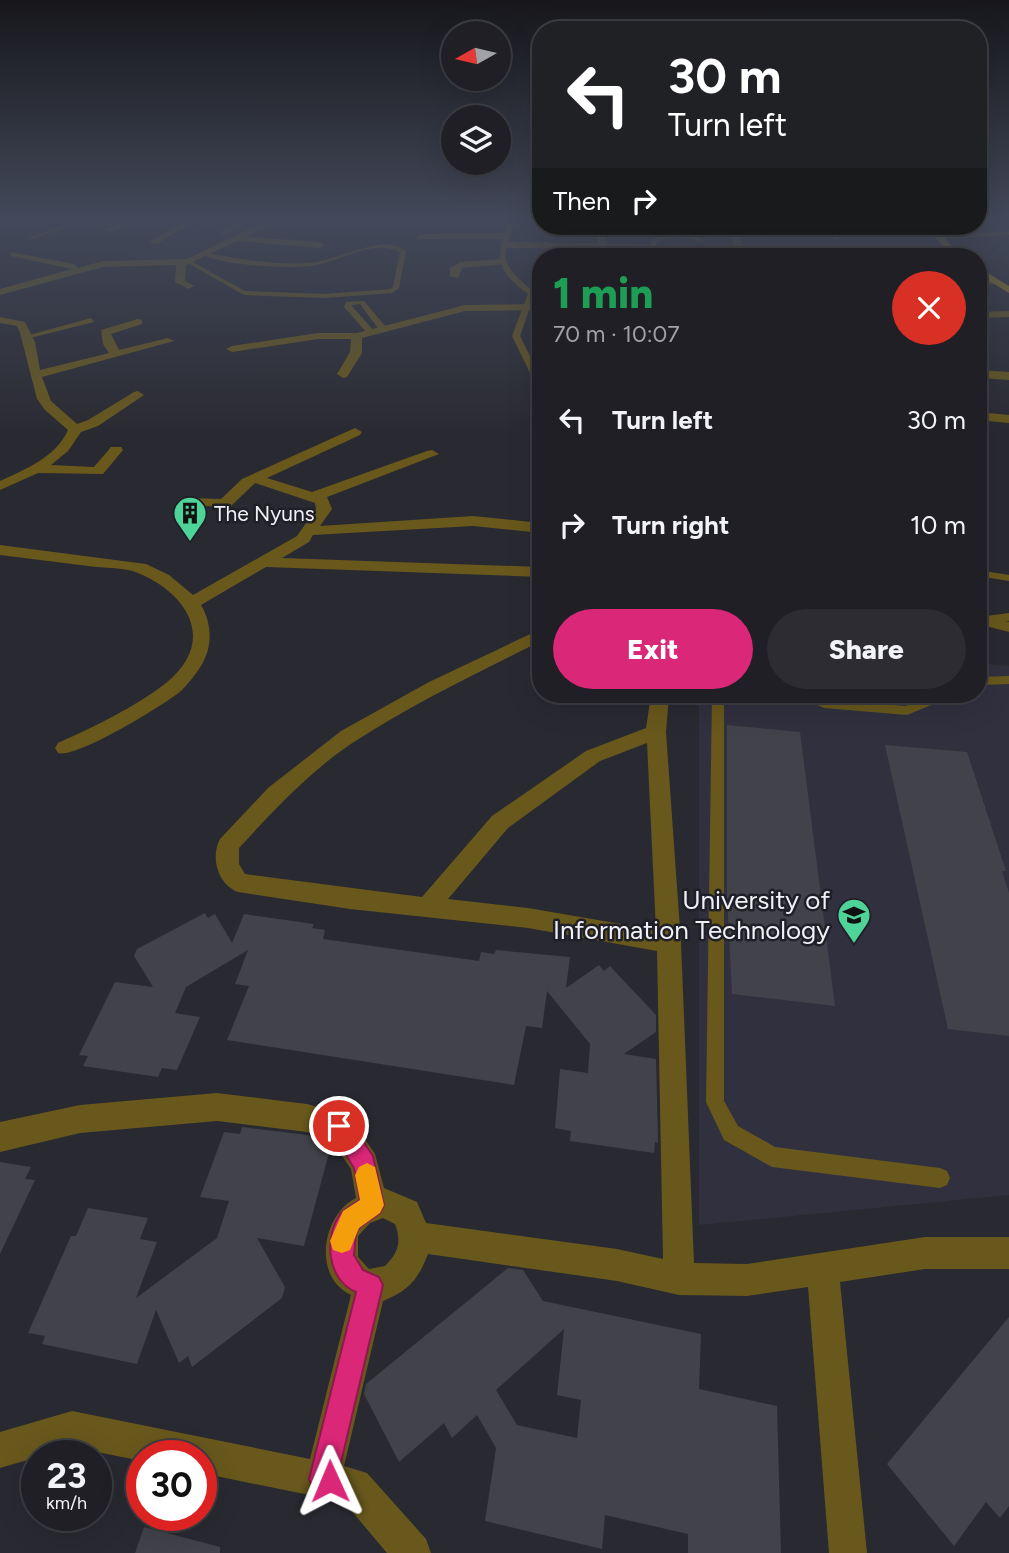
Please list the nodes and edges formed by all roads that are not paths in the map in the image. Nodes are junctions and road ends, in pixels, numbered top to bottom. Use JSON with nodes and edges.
{"nodes":[{"id":1,"x":248,"y":293,"type":"edge"},
{"id":2,"x":374,"y":293,"type":"edge"},
{"id":3,"x":532,"y":307,"type":"edge"},
{"id":4,"x":532,"y":312,"type":"edge"},
{"id":5,"x":1009,"y":314,"type":"edge"},
{"id":6,"x":987,"y":315,"type":"edge"},
{"id":7,"x":0,"y":320,"type":"edge"},
{"id":8,"x":91,"y":320,"type":"dead end"},
{"id":9,"x":138,"y":323,"type":"dead end"},
{"id":10,"x":383,"y":329,"type":"junction"},
{"id":11,"x":371,"y":332,"type":"junction"},
{"id":12,"x":30,"y":336,"type":"junction"},
{"id":13,"x":357,"y":336,"type":"junction"},
{"id":14,"x":168,"y":341,"type":"dead end"},
{"id":15,"x":232,"y":349,"type":"dead end"},
{"id":16,"x":115,"y":354,"type":"junction"},
{"id":17,"x":532,"y":369,"type":"edge"},
{"id":18,"x":343,"y":374,"type":"dead end"},
{"id":19,"x":37,"y":375,"type":"junction"},
{"id":20,"x":987,"y":375,"type":"edge"},
{"id":21,"x":1009,"y":376,"type":"edge"},
{"id":22,"x":138,"y":395,"type":"dead end"},
{"id":23,"x":987,"y":417,"type":"edge"},
{"id":24,"x":1009,"y":419,"type":"edge"},
{"id":25,"x":75,"y":429,"type":"junction"},
{"id":26,"x":355,"y":432,"type":"dead end"},
{"id":27,"x":116,"y":450,"type":"dead end"},
{"id":28,"x":432,"y":454,"type":"dead end"},
{"id":29,"x":34,"y":469,"type":"junction"},
{"id":30,"x":256,"y":479,"type":"junction"},
{"id":31,"x":0,"y":486,"type":"edge"},
{"id":32,"x":317,"y":498,"type":"junction"},
{"id":33,"x":195,"y":501,"type":"dead end"},
{"id":34,"x":532,"y":527,"type":"edge"},
{"id":35,"x":309,"y":531,"type":"junction"},
{"id":36,"x":0,"y":550,"type":"edge"},
{"id":37,"x":266,"y":562,"type":"junction"},
{"id":38,"x":532,"y":572,"type":"edge"},
{"id":39,"x":987,"y":574,"type":"edge"},
{"id":40,"x":1009,"y":578,"type":"edge"},
{"id":41,"x":192,"y":603,"type":"junction"},
{"id":42,"x":1009,"y":617,"type":"edge"},
{"id":43,"x":987,"y":619,"type":"edge"},
{"id":44,"x":987,"y":621,"type":"edge"},
{"id":45,"x":1009,"y":627,"type":"edge"},
{"id":46,"x":532,"y":638,"type":"edge"},
{"id":47,"x":1009,"y":680,"type":"edge"},
{"id":48,"x":987,"y":681,"type":"edge"},
{"id":49,"x":659,"y":703,"type":"edge"},
{"id":50,"x":718,"y":703,"type":"edge"},
{"id":51,"x":822,"y":703,"type":"edge"},
{"id":52,"x":926,"y":703,"type":"edge"},
{"id":53,"x":656,"y":732,"type":"junction"},
{"id":54,"x":65,"y":748,"type":"dead end"},
{"id":55,"x":428,"y":906,"type":"junction"},
{"id":56,"x":669,"y":943,"type":"junction"},
{"id":57,"x":0,"y":1137,"type":"edge"},
{"id":58,"x":940,"y":1178,"type":"dead end"},
{"id":59,"x":372,"y":1205,"type":"junction"},
{"id":60,"x":416,"y":1237,"type":"junction"},
{"id":61,"x":1009,"y":1253,"type":"edge"},
{"id":62,"x":823,"y":1269,"type":"junction"},
{"id":63,"x":679,"y":1279,"type":"junction"},
{"id":64,"x":370,"y":1285,"type":"junction"},
{"id":65,"x":0,"y":1450,"type":"edge"},
{"id":66,"x":323,"y":1479,"type":"junction"},
{"id":67,"x":412,"y":1553,"type":"edge"},
{"id":68,"x":848,"y":1553,"type":"edge"}],
"edges":[{"from":1,"to":2,"type":"lane"},
{"from":3,"to":10,"type":"street"},
{"from":4,"to":17,"type":"lane"},
{"from":5,"to":6,"type":"street"},
{"from":7,"to":12,"type":"street"},
{"from":8,"to":12,"type":"lane"},
{"from":9,"to":16,"type":"street"},
{"from":10,"to":11,"type":"street"},
{"from":10,"to":11,"type":"lane"},
{"from":11,"to":13,"type":"street"},
{"from":12,"to":19,"type":"street"},
{"from":13,"to":15,"type":"street"},
{"from":13,"to":18,"type":"street"},
{"from":14,"to":16,"type":"street"},
{"from":16,"to":19,"type":"street"},
{"from":19,"to":25,"type":"street"},
{"from":20,"to":21,"type":"street"},
{"from":22,"to":25,"type":"street"},
{"from":23,"to":24,"type":"street"},
{"from":25,"to":29,"type":"street"},
{"from":26,"to":30,"type":"street"},
{"from":27,"to":29,"type":"street"},
{"from":28,"to":32,"type":"street"},
{"from":29,"to":31,"type":"street"},
{"from":30,"to":32,"type":"street"},
{"from":30,"to":33,"type":"street"},
{"from":32,"to":35,"type":"street"},
{"from":34,"to":35,"type":"street"},
{"from":35,"to":37,"type":"street"},
{"from":36,"to":41,"type":"street"},
{"from":37,"to":38,"type":"street"},
{"from":37,"to":41,"type":"street"},
{"from":39,"to":40,"type":"lane"},
{"from":41,"to":54,"type":"street"},
{"from":42,"to":43,"type":"lane"},
{"from":44,"to":45,"type":"street"},
{"from":46,"to":55,"type":"street"},
{"from":47,"to":48,"type":"lane"},
{"from":49,"to":53,"type":"street"},
{"from":50,"to":58,"type":"lane"},
{"from":51,"to":52,"type":"lane"},
{"from":53,"to":55,"type":"street"},
{"from":53,"to":56,"type":"street"},
{"from":55,"to":56,"type":"street"},
{"from":56,"to":63,"type":"street"},
{"from":57,"to":59,"type":"street"},
{"from":59,"to":60,"type":"street"},
{"from":59,"to":64,"type":"street"},
{"from":60,"to":63,"type":"street"},
{"from":60,"to":64,"type":"street"},
{"from":61,"to":62,"type":"street"},
{"from":62,"to":63,"type":"street"},
{"from":62,"to":68,"type":"street"},
{"from":64,"to":66,"type":"street"},
{"from":65,"to":66,"type":"street"},
{"from":66,"to":67,"type":"street"}]}
